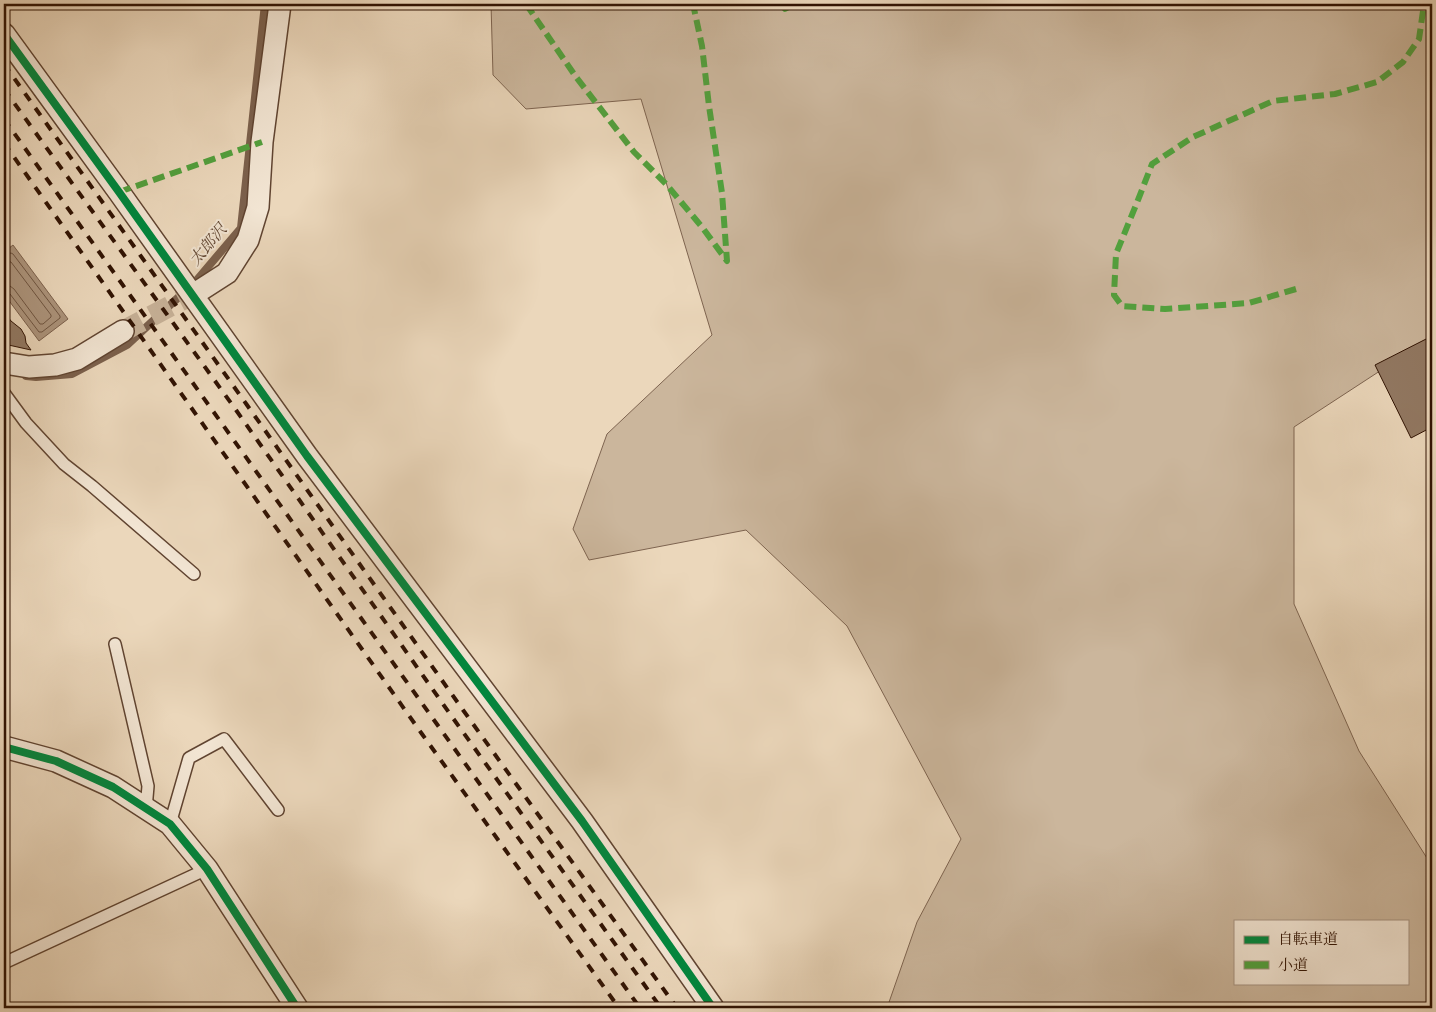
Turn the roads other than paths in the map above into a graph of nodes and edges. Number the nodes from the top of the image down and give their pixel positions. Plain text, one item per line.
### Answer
1 (280, 4) edge
2 (4, 34) edge
3 (199, 291) tunnel mouth
4 (123, 332) tunnel mouth
5 (4, 363) edge
6 (4, 393) edge
7 (194, 574) dead end
8 (115, 644) dead end
9 (4, 747) edge
10 (146, 808) junction
11 (278, 810) dead end
12 (170, 824) junction
13 (207, 869) junction
14 (4, 963) edge
15 (297, 1008) edge
16 (713, 1008) edge

1 - 3 street
2 - 16 street
4 - 5 street
6 - 7 lane
8 - 10 lane
9 - 10 street
10 - 12 street
11 - 12 lane
12 - 13 street
13 - 14 lane
13 - 15 street

